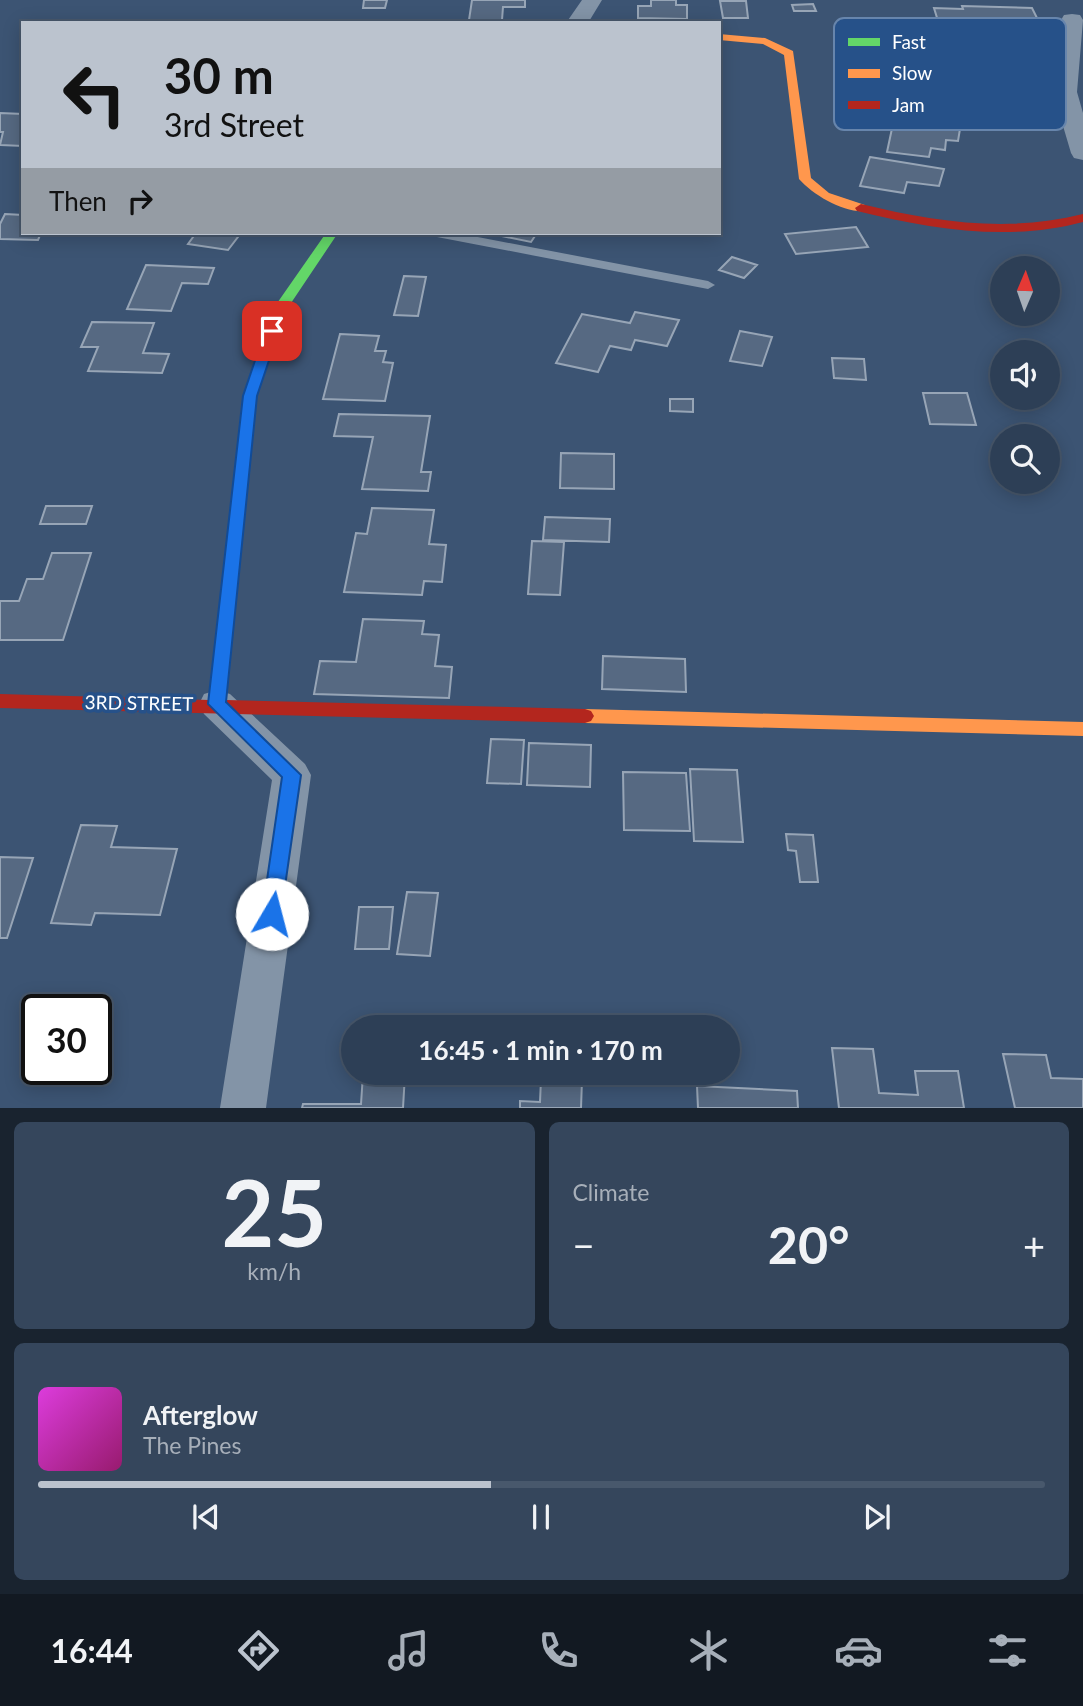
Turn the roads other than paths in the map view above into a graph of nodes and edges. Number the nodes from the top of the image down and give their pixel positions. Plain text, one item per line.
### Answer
1 (592, 0) edge
2 (1072, 20) dead end
3 (579, 21) edge
4 (721, 37) edge
5 (1066, 82) edge
6 (1066, 95) edge
7 (1083, 153) edge
8 (1083, 218) edge
9 (331, 235) edge
10 (448, 235) edge
11 (708, 285) dead end
12 (0, 701) edge
13 (217, 704) junction
14 (1083, 729) edge
15 (243, 1108) edge

1 - 3 street
2 - 5 street
4 - 8 street
6 - 7 street
9 - 13 street
10 - 11 lane
12 - 13 street, 3RD STREET
13 - 14 street
13 - 15 street, 3RD STREET

